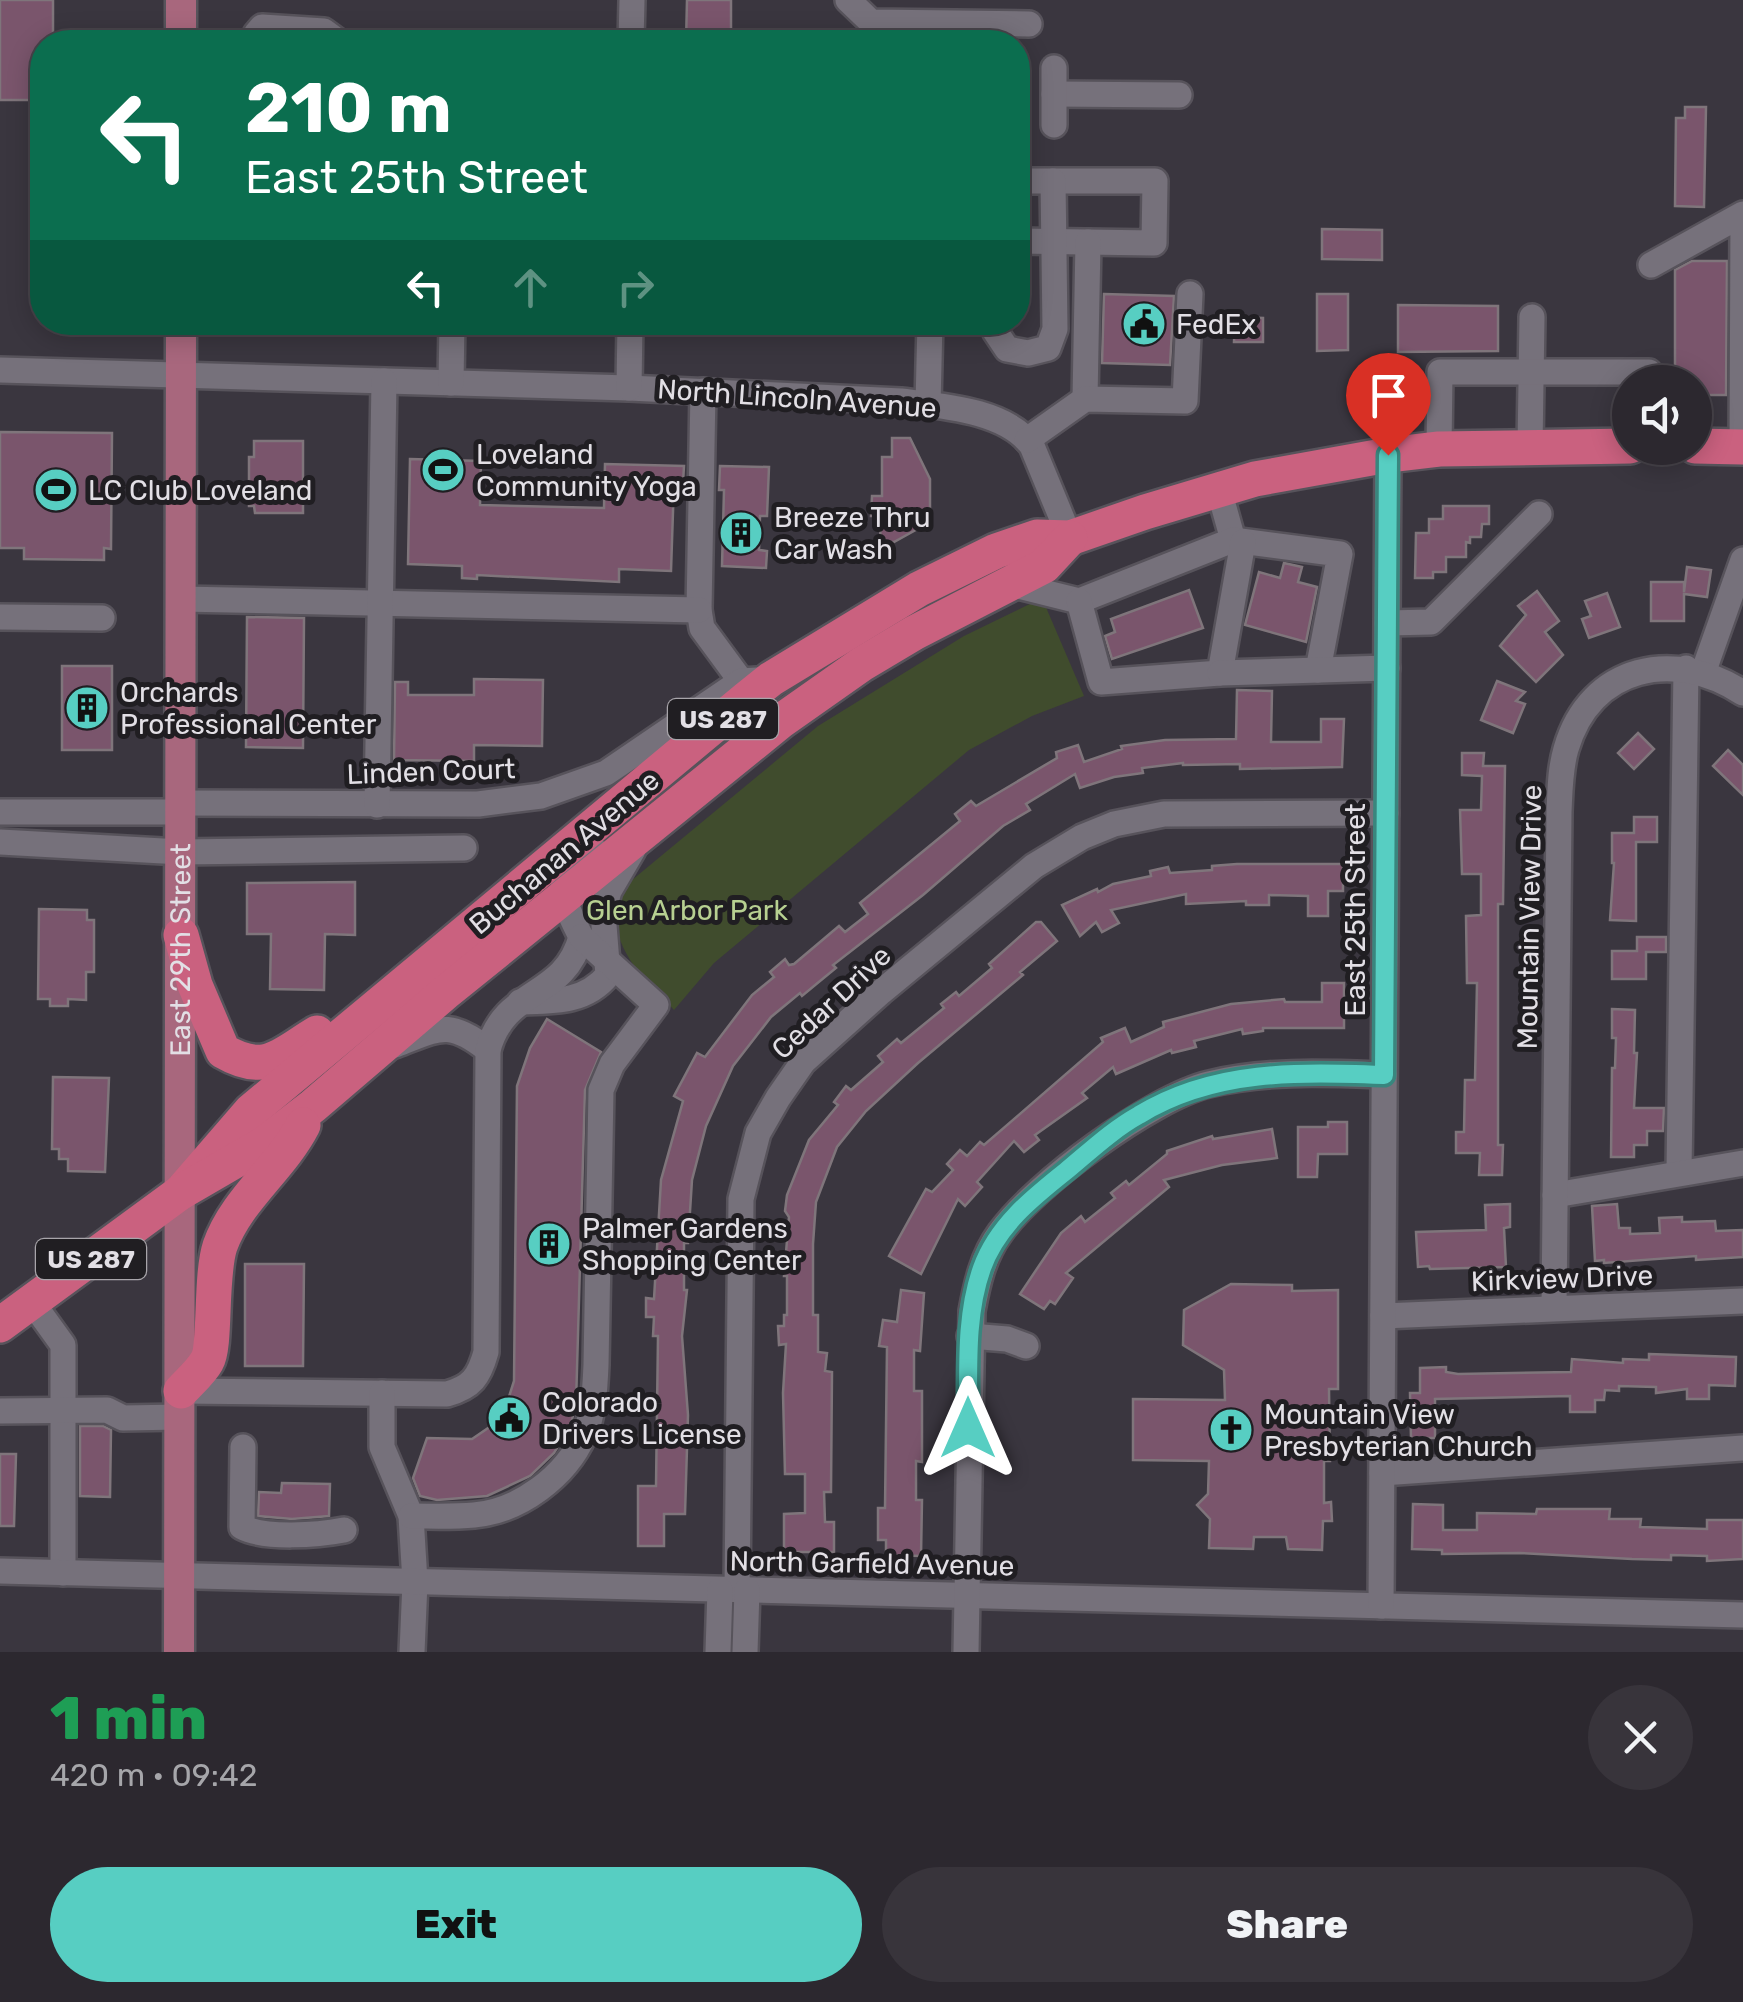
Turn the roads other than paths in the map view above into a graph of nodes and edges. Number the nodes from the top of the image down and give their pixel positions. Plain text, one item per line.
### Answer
1 (181, 0) edge
2 (632, 0) edge
3 (848, 0) edge
4 (1029, 24) dead end
5 (180, 30) edge
6 (259, 30) edge
7 (324, 30) edge
8 (632, 30) edge
9 (918, 30) edge
10 (966, 30) edge
11 (1179, 95) dead end
12 (1054, 125) dead end
13 (1030, 181) edge
14 (1053, 181) junction
15 (1030, 241) edge
16 (1054, 242) junction
17 (1088, 242) junction
18 (1651, 265) dead end
19 (1190, 294) dead end
20 (1532, 317) dead end
21 (180, 335) edge
22 (452, 335) edge
23 (630, 335) edge
24 (930, 335) edge
25 (998, 335) edge
26 (0, 370) edge
27 (1531, 372) junction
28 (1612, 372) edge
29 (180, 375) junction
30 (384, 381) junction
31 (452, 383) junction
32 (629, 388) junction
33 (704, 391) junction
34 (1084, 399) junction
35 (928, 404) junction
36 (1027, 440) junction
37 (1530, 446) junction
38 (1612, 446) edge
39 (1712, 446) edge
40 (1742, 447) edge
41 (1439, 449) junction
42 (1388, 455) junction
43 (1220, 490) junction
44 (1539, 514) dead end
45 (1070, 538) junction
46 (1238, 541) junction
47 (1743, 560) edge
48 (1006, 583) junction
49 (180, 599) junction
50 (1079, 601) junction
51 (380, 603) junction
52 (699, 610) junction
53 (0, 618) edge
54 (102, 618) dead end
55 (1387, 623) junction
56 (1387, 668) junction
57 (1318, 670) junction
58 (1694, 670) junction
59 (1220, 673) junction
60 (756, 680) junction
61 (1743, 693) edge
62 (722, 719) junction
63 (374, 805) junction
64 (181, 808) junction
65 (0, 812) edge
66 (1386, 813) junction
67 (643, 833) junction
68 (0, 842) edge
69 (464, 848) dead end
70 (372, 849) junction
71 (181, 852) junction
72 (562, 898) junction
73 (181, 935) junction
74 (580, 937) junction
75 (608, 959) junction
76 (418, 974) junction
77 (520, 1002) junction
78 (488, 1050) junction
79 (376, 1052) junction
80 (1384, 1075) junction
81 (313, 1106) junction
82 (1743, 1163) edge
83 (1679, 1172) junction
84 (181, 1192) junction
85 (1555, 1195) junction
86 (1743, 1301) edge
87 (32, 1302) junction
88 (1554, 1308) junction
89 (1383, 1316) junction
90 (0, 1325) edge
91 (970, 1336) junction
92 (1026, 1346) dead end
93 (382, 1393) junction
94 (181, 1404) junction
95 (63, 1410) junction
96 (0, 1411) edge
97 (242, 1447) dead end
98 (1743, 1448) edge
99 (1382, 1473) junction
100 (411, 1516) junction
101 (344, 1530) dead end
102 (0, 1571) edge
103 (63, 1573) junction
104 (181, 1576) junction
105 (415, 1582) junction
106 (735, 1590) junction
107 (968, 1596) junction
108 (1381, 1606) junction
109 (1743, 1615) edge
110 (179, 1652) edge
111 (412, 1652) edge
112 (718, 1652) edge
113 (745, 1652) edge
114 (966, 1652) edge

1 - 5 main road
2 - 8 street
3 - 9 street
4 - 10 street
6 - 7 street
11 - 12 street
13 - 14 street
14 - 16 street
14 - 17 street
15 - 16 street
16 - 17 street
16 - 25 street
17 - 34 street
18 - 40 street
19 - 34 street
20 - 27 street
21 - 29 main road, East 29th Street
22 - 31 street
23 - 32 street
24 - 35 street
26 - 29 street, North Lincoln Avenue
27 - 28 street
27 - 37 street
27 - 41 street
29 - 30 street, North Lincoln Avenue
29 - 49 main road, East 29th Street
30 - 31 street, North Lincoln Avenue
30 - 51 street
31 - 32 street, North Lincoln Avenue
32 - 33 street, North Lincoln Avenue
33 - 35 street, North Lincoln Avenue
33 - 52 street
34 - 36 street
35 - 36 street, North Lincoln Avenue
36 - 45 street
37 - 38 highway, US 287
37 - 41 highway, US 287
39 - 40 highway
41 - 42 highway, US 287
42 - 43 highway, US 287
42 - 55 street, East 25th Street
43 - 45 highway, US 287
43 - 46 street
44 - 55 street
45 - 48 highway, Buchanan Avenue / US 287
45 - 60 highway, Buchanan Avenue / US 287
46 - 50 street
46 - 57 street
46 - 59 street
47 - 58 street
48 - 50 street
48 - 67 highway, Buchanan Avenue / US 287
49 - 51 street
49 - 64 main road, East 29th Street
50 - 59 street
51 - 52 street
51 - 63 street
52 - 60 street
53 - 54 street
55 - 56 street, East 25th Street
56 - 57 street
56 - 66 street, East 25th Street
57 - 59 street
58 - 61 street
58 - 83 street
58 - 85 street, Mountain View Drive
60 - 62 highway, Buchanan Avenue / US 287
60 - 63 street, Linden Court
62 - 72 street
62 - 76 highway, Buchanan Avenue / US 287
63 - 64 street, Linden Court
63 - 70 street
64 - 65 street, Linden Court
64 - 71 main road, East 29th Street
66 - 80 street, East 25th Street
66 - 106 street, Cedar Drive
67 - 72 highway, Buchanan Avenue / US 287
67 - 75 street
68 - 71 street
69 - 70 street
70 - 71 street
71 - 73 main road, East 29th Street
72 - 74 street
72 - 79 highway, Buchanan Avenue / US 287
73 - 76 highway
73 - 84 main road, East 29th Street
74 - 75 street
74 - 77 street
75 - 77 street
75 - 100 street
76 - 84 highway, Buchanan Avenue / US 287
77 - 78 street
78 - 79 street
78 - 93 street
79 - 81 highway, Buchanan Avenue / US 287
80 - 89 street, East 25th Street
80 - 91 street
81 - 84 highway, Buchanan Avenue / US 287
81 - 94 highway
82 - 83 street
83 - 85 street
84 - 87 highway, Buchanan Avenue / US 287
84 - 94 main road, East 29th Street
85 - 88 street, Mountain View Drive
86 - 88 street, Kirkview Drive
87 - 90 highway, Buchanan Avenue / US 287
87 - 95 street
88 - 89 street, Kirkview Drive
89 - 99 street, East 25th Street
91 - 92 street
91 - 107 street
93 - 94 street
93 - 100 street
94 - 95 street
94 - 104 main road, East 29th Street
95 - 96 street
95 - 103 street
97 - 101 street
98 - 99 street
99 - 108 street, East 25th Street
100 - 105 street
102 - 103 street, North Garfield Avenue
103 - 104 street, North Garfield Avenue
104 - 105 street, North Garfield Avenue
104 - 110 main road, East 29th Street
105 - 106 street, North Garfield Avenue
105 - 111 street
106 - 107 street, North Garfield Avenue
106 - 112 street
106 - 113 street
107 - 108 street, North Garfield Avenue
107 - 114 street
108 - 109 street, North Garfield Avenue

